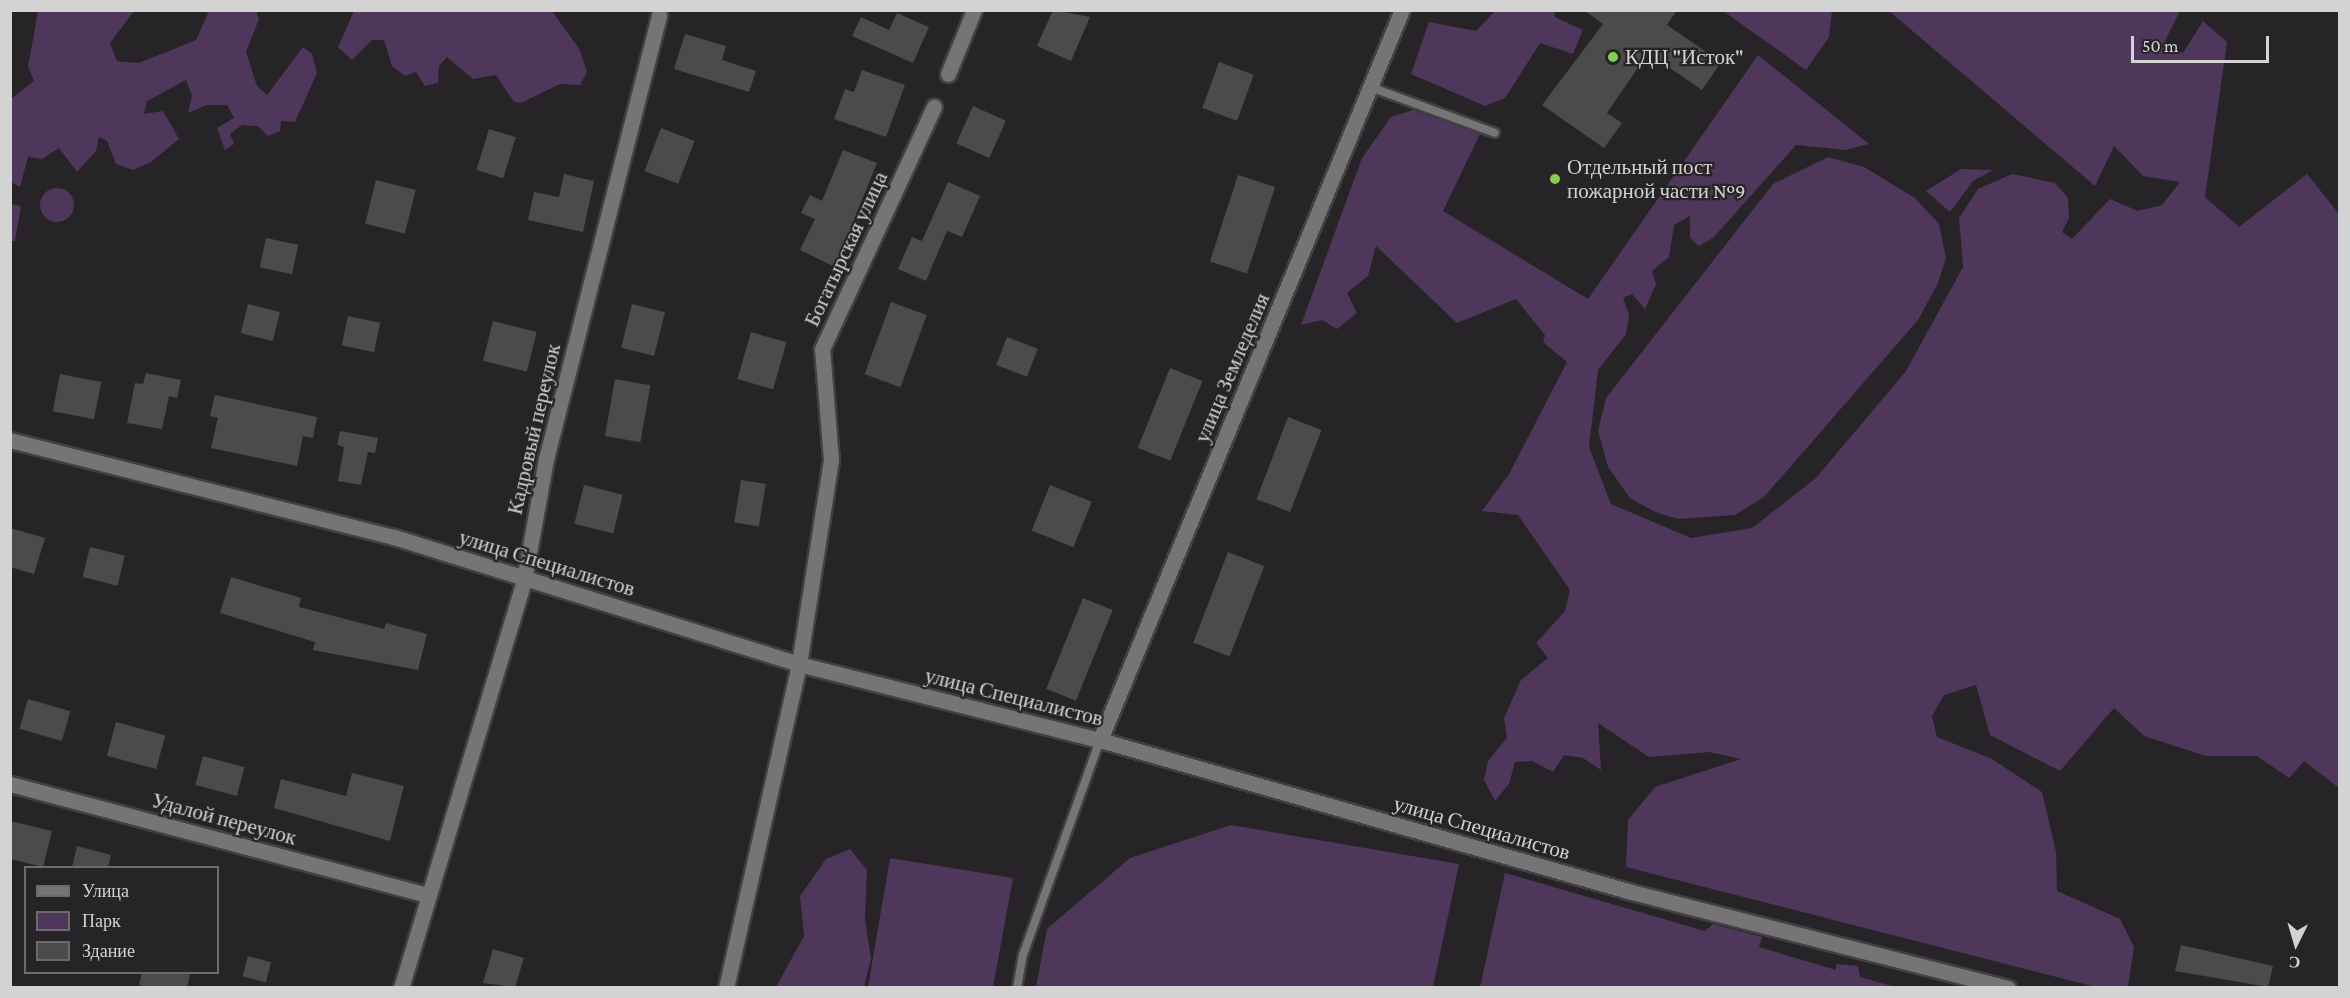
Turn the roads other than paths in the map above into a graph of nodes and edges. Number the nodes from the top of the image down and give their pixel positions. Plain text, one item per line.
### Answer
1 (974, 10) edge
2 (1402, 10) edge
3 (659, 15) dead end
4 (948, 74) dead end
5 (1370, 87) junction
6 (934, 106) dead end
7 (1494, 133) dead end
8 (10, 440) edge
9 (524, 580) junction
10 (799, 664) junction
11 (1100, 740) junction
12 (10, 784) edge
13 (426, 895) junction
14 (401, 987) edge
15 (726, 987) edge
16 (1017, 987) edge
17 (2008, 987) edge

1 - 4 street
2 - 5 street, улица Земледелия
3 - 9 street, Кадровый переулок
5 - 7 lane
5 - 11 street, улица Земледелия
6 - 10 street, Богатырская улица
8 - 9 street, улица Специалистов
9 - 10 street, улица Специалистов
9 - 13 street, Кадровый переулок
10 - 11 street, улица Специалистов
10 - 15 street, Богатырская улица
11 - 16 lane
11 - 17 street, улица Специалистов
12 - 13 street, Удалой переулок
13 - 14 street, Кадровый переулок

